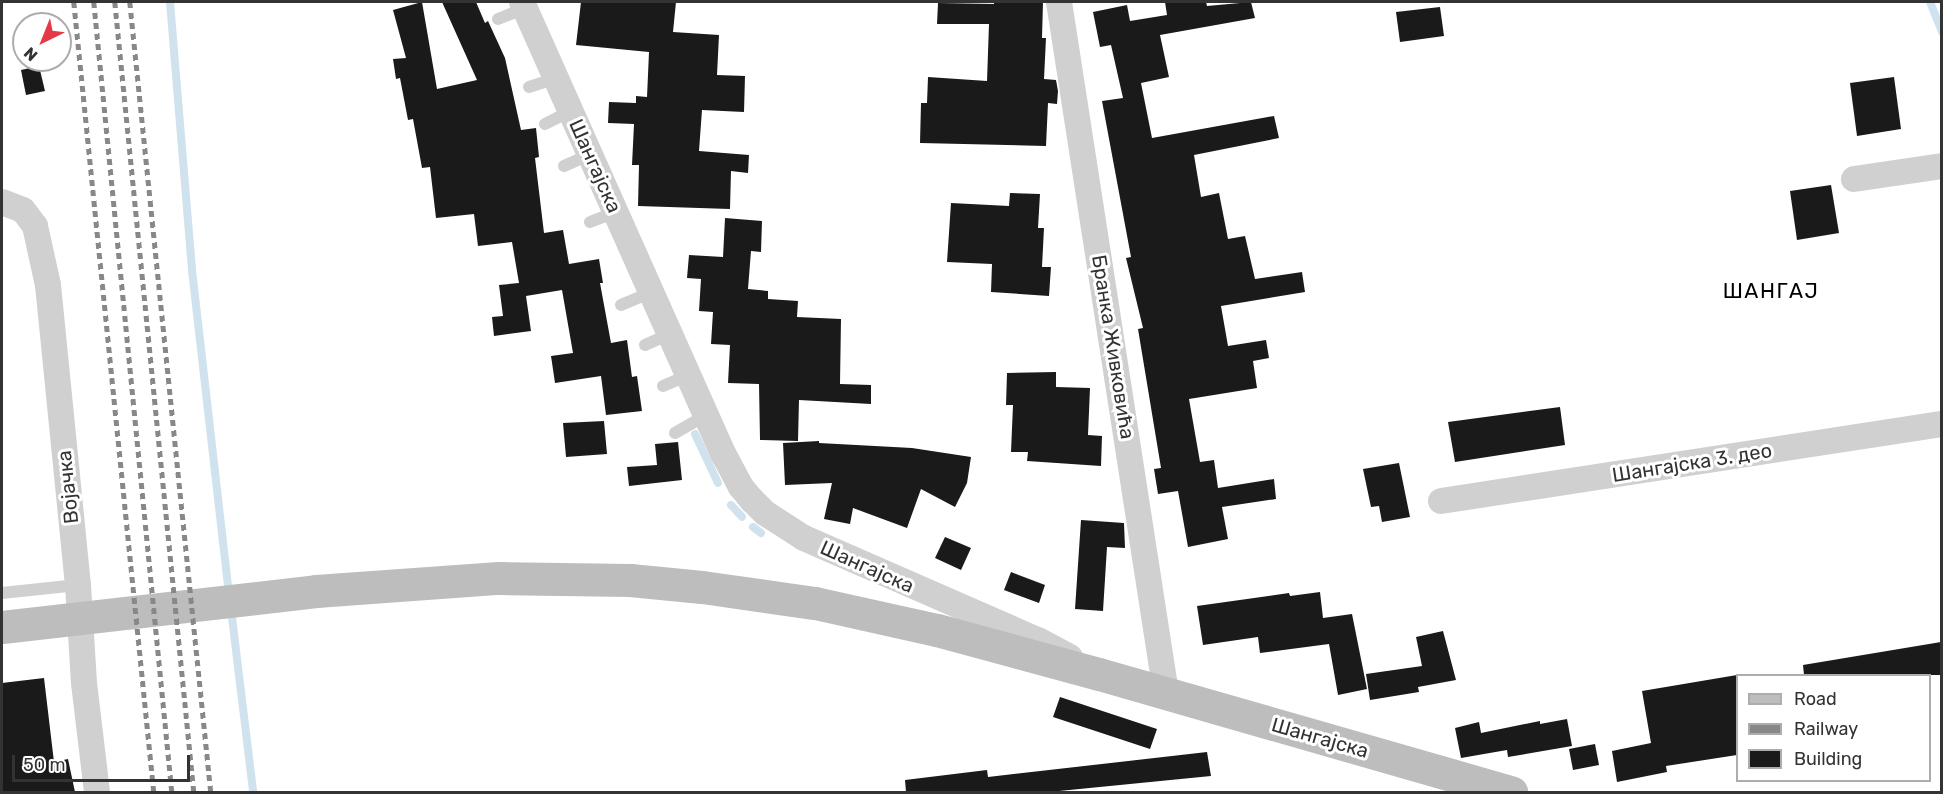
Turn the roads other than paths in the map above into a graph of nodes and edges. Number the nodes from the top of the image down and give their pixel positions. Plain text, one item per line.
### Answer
1 (1059, 2) edge
2 (524, 5) edge
3 (498, 20) dead end
4 (556, 78) junction
5 (529, 87) dead end
6 (571, 111) junction
7 (545, 124) dead end
8 (591, 154) junction
9 (564, 166) dead end
10 (1941, 166) edge
11 (1854, 179) dead end
12 (2, 202) edge
13 (616, 212) junction
14 (590, 222) dead end
15 (652, 292) junction
16 (621, 305) dead end
17 (670, 334) junction
18 (645, 345) dead end
19 (689, 375) junction
20 (663, 386) dead end
21 (706, 415) junction
22 (1941, 424) edge
23 (675, 433) dead end
24 (1442, 501) dead end
25 (78, 585) junction
26 (2, 593) edge
27 (2, 627) edge
28 (1099, 674) junction
29 (1166, 693) junction
30 (97, 792) edge
31 (1510, 792) edge

1 - 29 street, Бранка Живковића
2 - 3 lane
2 - 4 street, Шангајска
4 - 5 lane
4 - 6 street, Шангајска
6 - 7 lane
6 - 8 street, Шангајска
8 - 9 lane
8 - 13 street, Шангајска
10 - 11 street
12 - 25 street, Војачка
13 - 14 lane
13 - 15 street, Шангајска
15 - 16 lane
15 - 17 street, Шангајска
17 - 18 lane
17 - 19 street, Шангајска
19 - 20 lane
19 - 21 street, Шангајска
21 - 23 lane
21 - 28 street, Шангајска
22 - 24 street, Шангајска 3. део
25 - 26 lane
25 - 30 street, Војачка
27 - 28 main road
28 - 29 main road, Шангајска
29 - 31 main road, Шангајска

